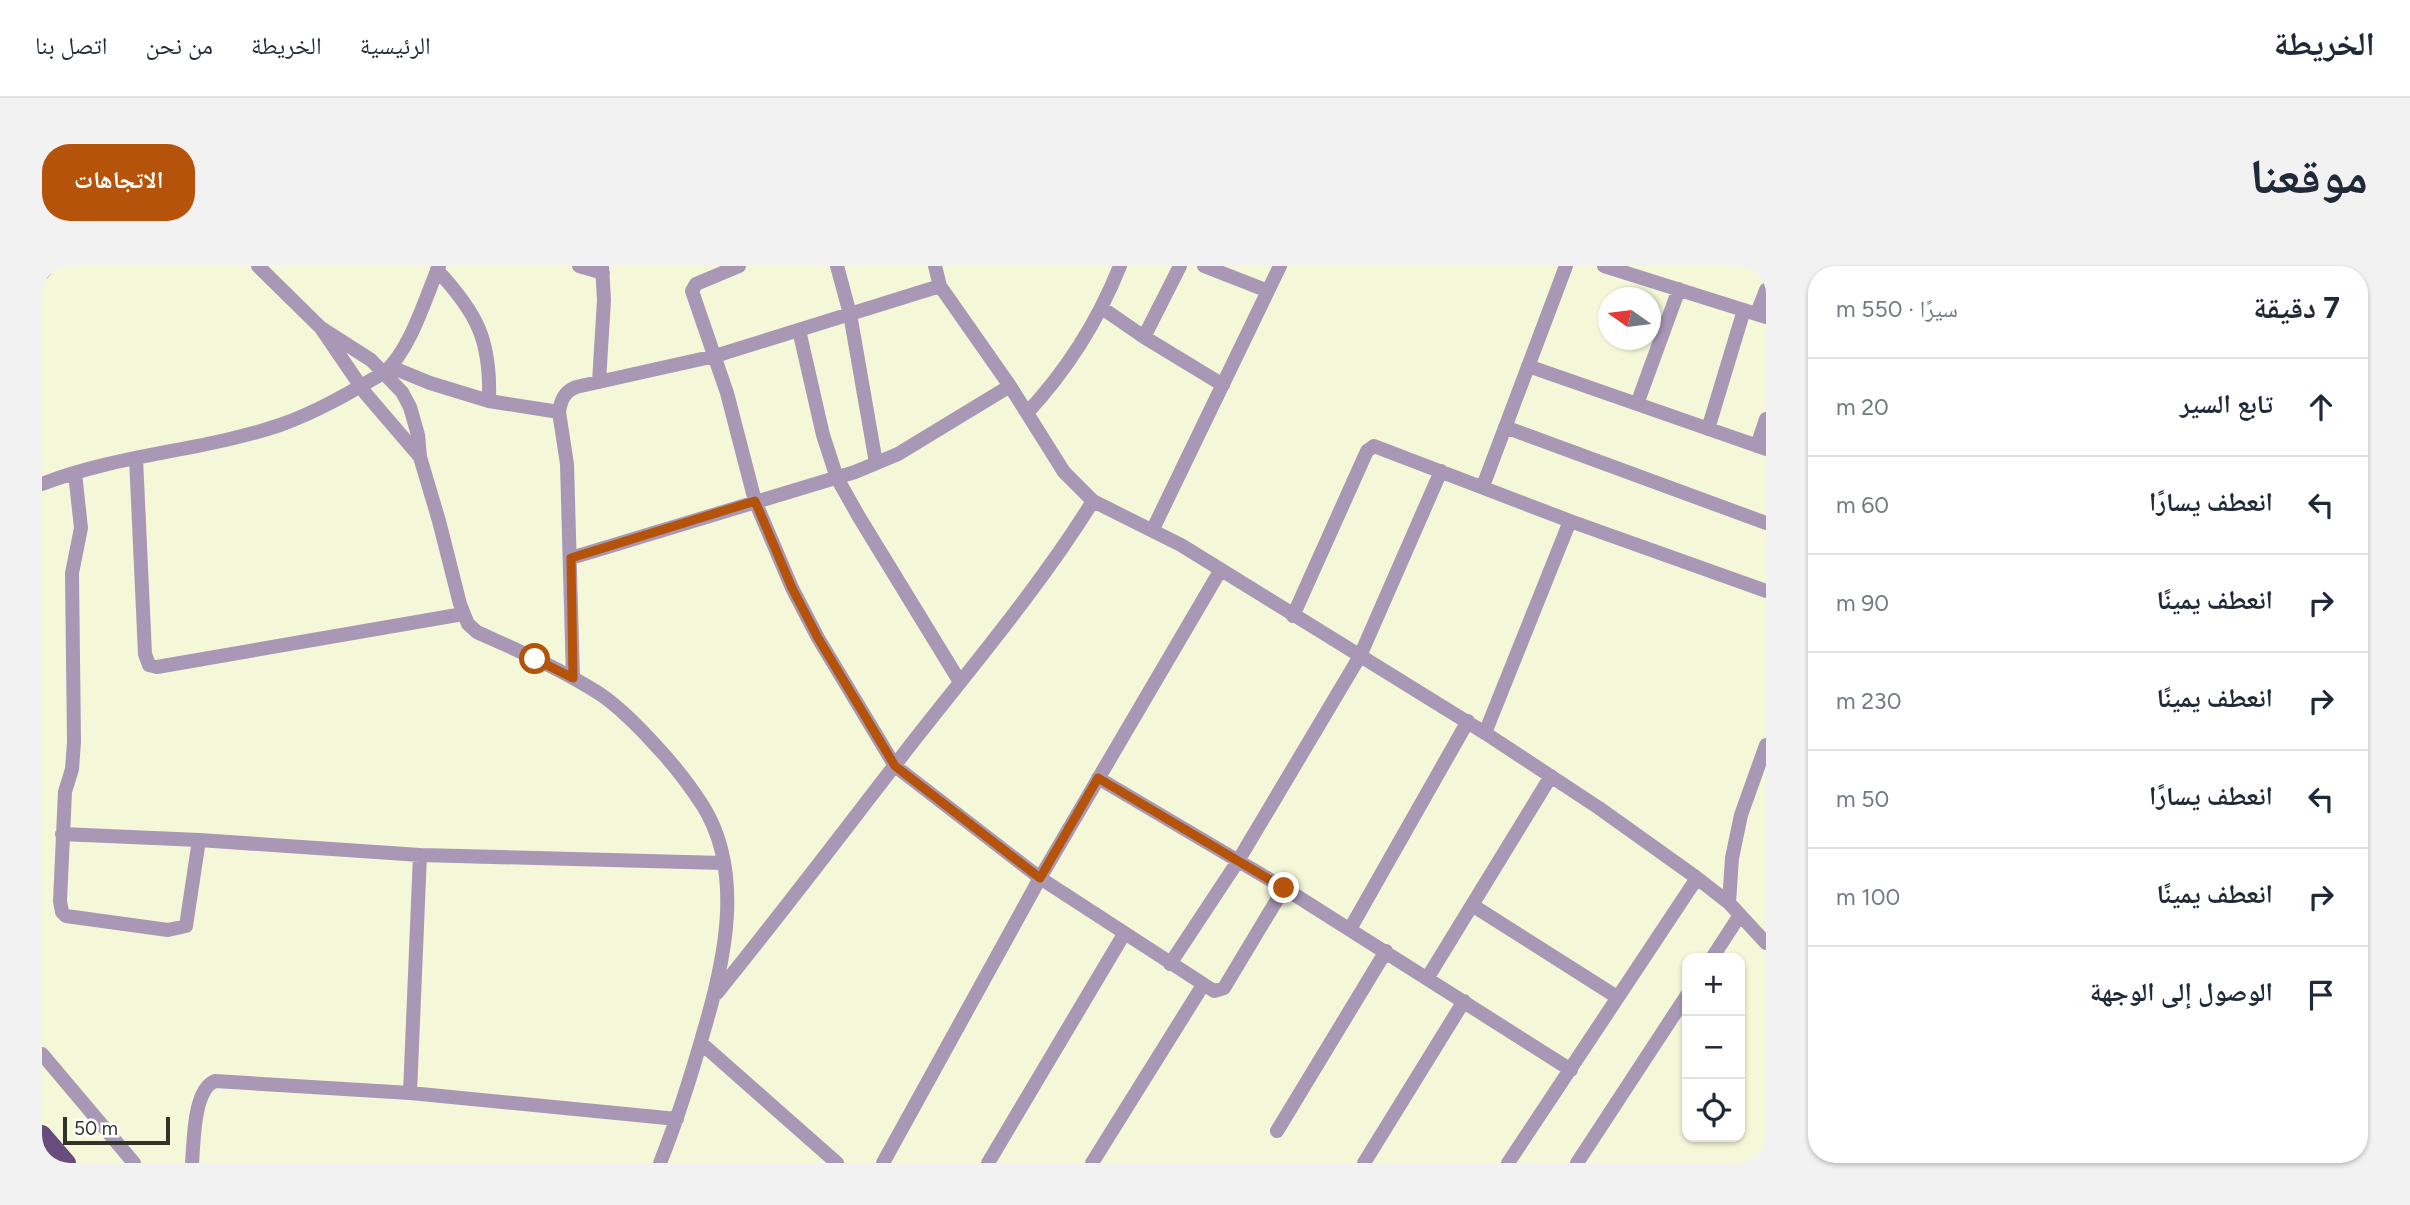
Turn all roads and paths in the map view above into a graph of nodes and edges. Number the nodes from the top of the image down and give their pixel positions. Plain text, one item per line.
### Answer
1 (48, 266) edge
2 (258, 266) edge
3 (579, 266) edge
4 (739, 266) edge
5 (837, 266) edge
6 (935, 266) edge
7 (1120, 266) edge
8 (1180, 266) edge
9 (1204, 266) edge
10 (1280, 266) edge
11 (1566, 266) edge
12 (1604, 266) edge
13 (438, 268) edge
14 (603, 269) edge
15 (42, 274) edge
16 (940, 286) junction
17 (1679, 289) junction
18 (1766, 290) edge
19 (1268, 291) junction
20 (1102, 308) junction
21 (1756, 313) edge
22 (850, 314) junction
23 (321, 328) junction
24 (799, 330) junction
25 (1144, 337) junction
26 (715, 356) junction
27 (1528, 366) junction
28 (388, 370) junction
29 (599, 382) junction
30 (1223, 384) junction
31 (361, 386) junction
32 (1010, 386) junction
33 (489, 401) junction
34 (1637, 404) junction
35 (559, 412) junction
36 (1027, 413) junction
37 (1766, 419) edge
38 (1505, 427) junction
39 (1708, 429) junction
40 (1761, 448) edge
41 (136, 457) junction
42 (420, 457) junction
43 (876, 463) junction
44 (1441, 471) junction
45 (75, 473) junction
46 (837, 478) junction
47 (42, 484) edge
48 (1483, 486) junction
49 (755, 501) junction
50 (1093, 501) junction
51 (1570, 521) junction
52 (1766, 523) edge
53 (1153, 529) junction
54 (571, 558) junction
55 (1220, 571) junction
56 (1766, 591) edge
57 (463, 614) junction
58 (1293, 615) junction
59 (1360, 656) junction
60 (573, 678) junction
61 (960, 682) junction
62 (1468, 721) junction
63 (1485, 733) junction
64 (1766, 746) edge
65 (895, 766) junction
66 (1551, 776) junction
67 (1098, 778) junction
68 (62, 834) junction
69 (199, 840) junction
70 (420, 855) junction
71 (1237, 860) junction
72 (723, 863) junction
73 (1040, 878) junction
74 (1697, 878) junction
75 (1284, 888) junction
76 (1729, 903) junction
77 (1472, 905) junction
78 (1740, 915) junction
79 (1350, 929) junction
80 (1124, 934) junction
81 (1766, 943) edge
82 (1385, 951) junction
83 (1715, 953) edge
84 (1170, 964) junction
85 (1428, 977) junction
86 (1203, 985) junction
87 (714, 997) junction
88 (1617, 997) junction
89 (1464, 1001) junction
90 (1682, 1003) edge
91 (701, 1043) junction
92 (42, 1054) edge
93 (1571, 1070) junction
94 (410, 1093) junction
95 (677, 1119) junction
96 (1277, 1131) dead end
97 (42, 1134) edge
98 (56, 1156) edge
99 (134, 1163) edge
100 (192, 1163) edge
101 (660, 1163) edge
102 (837, 1163) edge
103 (883, 1163) edge
104 (988, 1163) edge
105 (1093, 1163) edge
106 (1364, 1163) edge
107 (1508, 1163) edge
108 (1577, 1163) edge

1 - 15 street
2 - 23 street
3 - 14 street
4 - 26 street
5 - 22 street
6 - 16 street
7 - 20 street
8 - 25 street
9 - 19 street
10 - 19 street
11 - 27 street
12 - 17 street
13 - 28 street
13 - 33 street
14 - 29 street
16 - 22 street
16 - 32 street
17 - 21 street
17 - 34 street
18 - 21 street
19 - 30 street
20 - 25 street
20 - 36 street
21 - 39 street
22 - 24 street
22 - 43 street
23 - 28 street
23 - 31 street
24 - 26 street
24 - 46 street
25 - 30 street
26 - 29 street
26 - 49 street
27 - 34 street
27 - 38 street
28 - 31 street
28 - 33 street
28 - 42 street
29 - 35 street
30 - 53 street
31 - 41 street
31 - 42 street
32 - 36 street
32 - 43 street
33 - 35 street
34 - 39 street
35 - 54 street
36 - 50 street
37 - 40 street
38 - 48 street
38 - 52 street
39 - 40 street
41 - 45 street
41 - 57 street
42 - 57 street
43 - 46 street
44 - 48 street
44 - 58 street
44 - 59 street
45 - 47 street
45 - 68 street
46 - 49 street
46 - 61 street
48 - 51 street
49 - 54 street
49 - 65 street
50 - 53 street
50 - 61 street
51 - 56 street
51 - 63 street
53 - 55 street
54 - 60 street
55 - 58 street
55 - 67 street
57 - 60 street
58 - 59 street
59 - 62 street
59 - 71 street
60 - 72 street
61 - 65 street
62 - 63 street
62 - 79 street
63 - 66 street
64 - 76 street
65 - 73 street
65 - 87 street
66 - 74 street
66 - 77 street
67 - 71 street
67 - 73 street
68 - 69 street
68 - 69 street
69 - 70 street
70 - 72 street
70 - 94 street
71 - 75 street
71 - 84 street
72 - 87 street
73 - 80 street
73 - 103 street
74 - 76 street
74 - 88 street
75 - 79 street
75 - 86 street
76 - 78 street
77 - 85 street
77 - 88 street
78 - 81 street
78 - 83 street
79 - 82 street
80 - 84 street
80 - 104 street
82 - 85 street
82 - 96 street
84 - 86 street
85 - 89 street
86 - 105 street
87 - 91 street
88 - 93 street
89 - 93 street
89 - 106 street
90 - 108 street
91 - 95 street
91 - 102 street
92 - 99 street
93 - 107 street
94 - 95 street
94 - 100 street
95 - 101 street
97 - 98 main road

